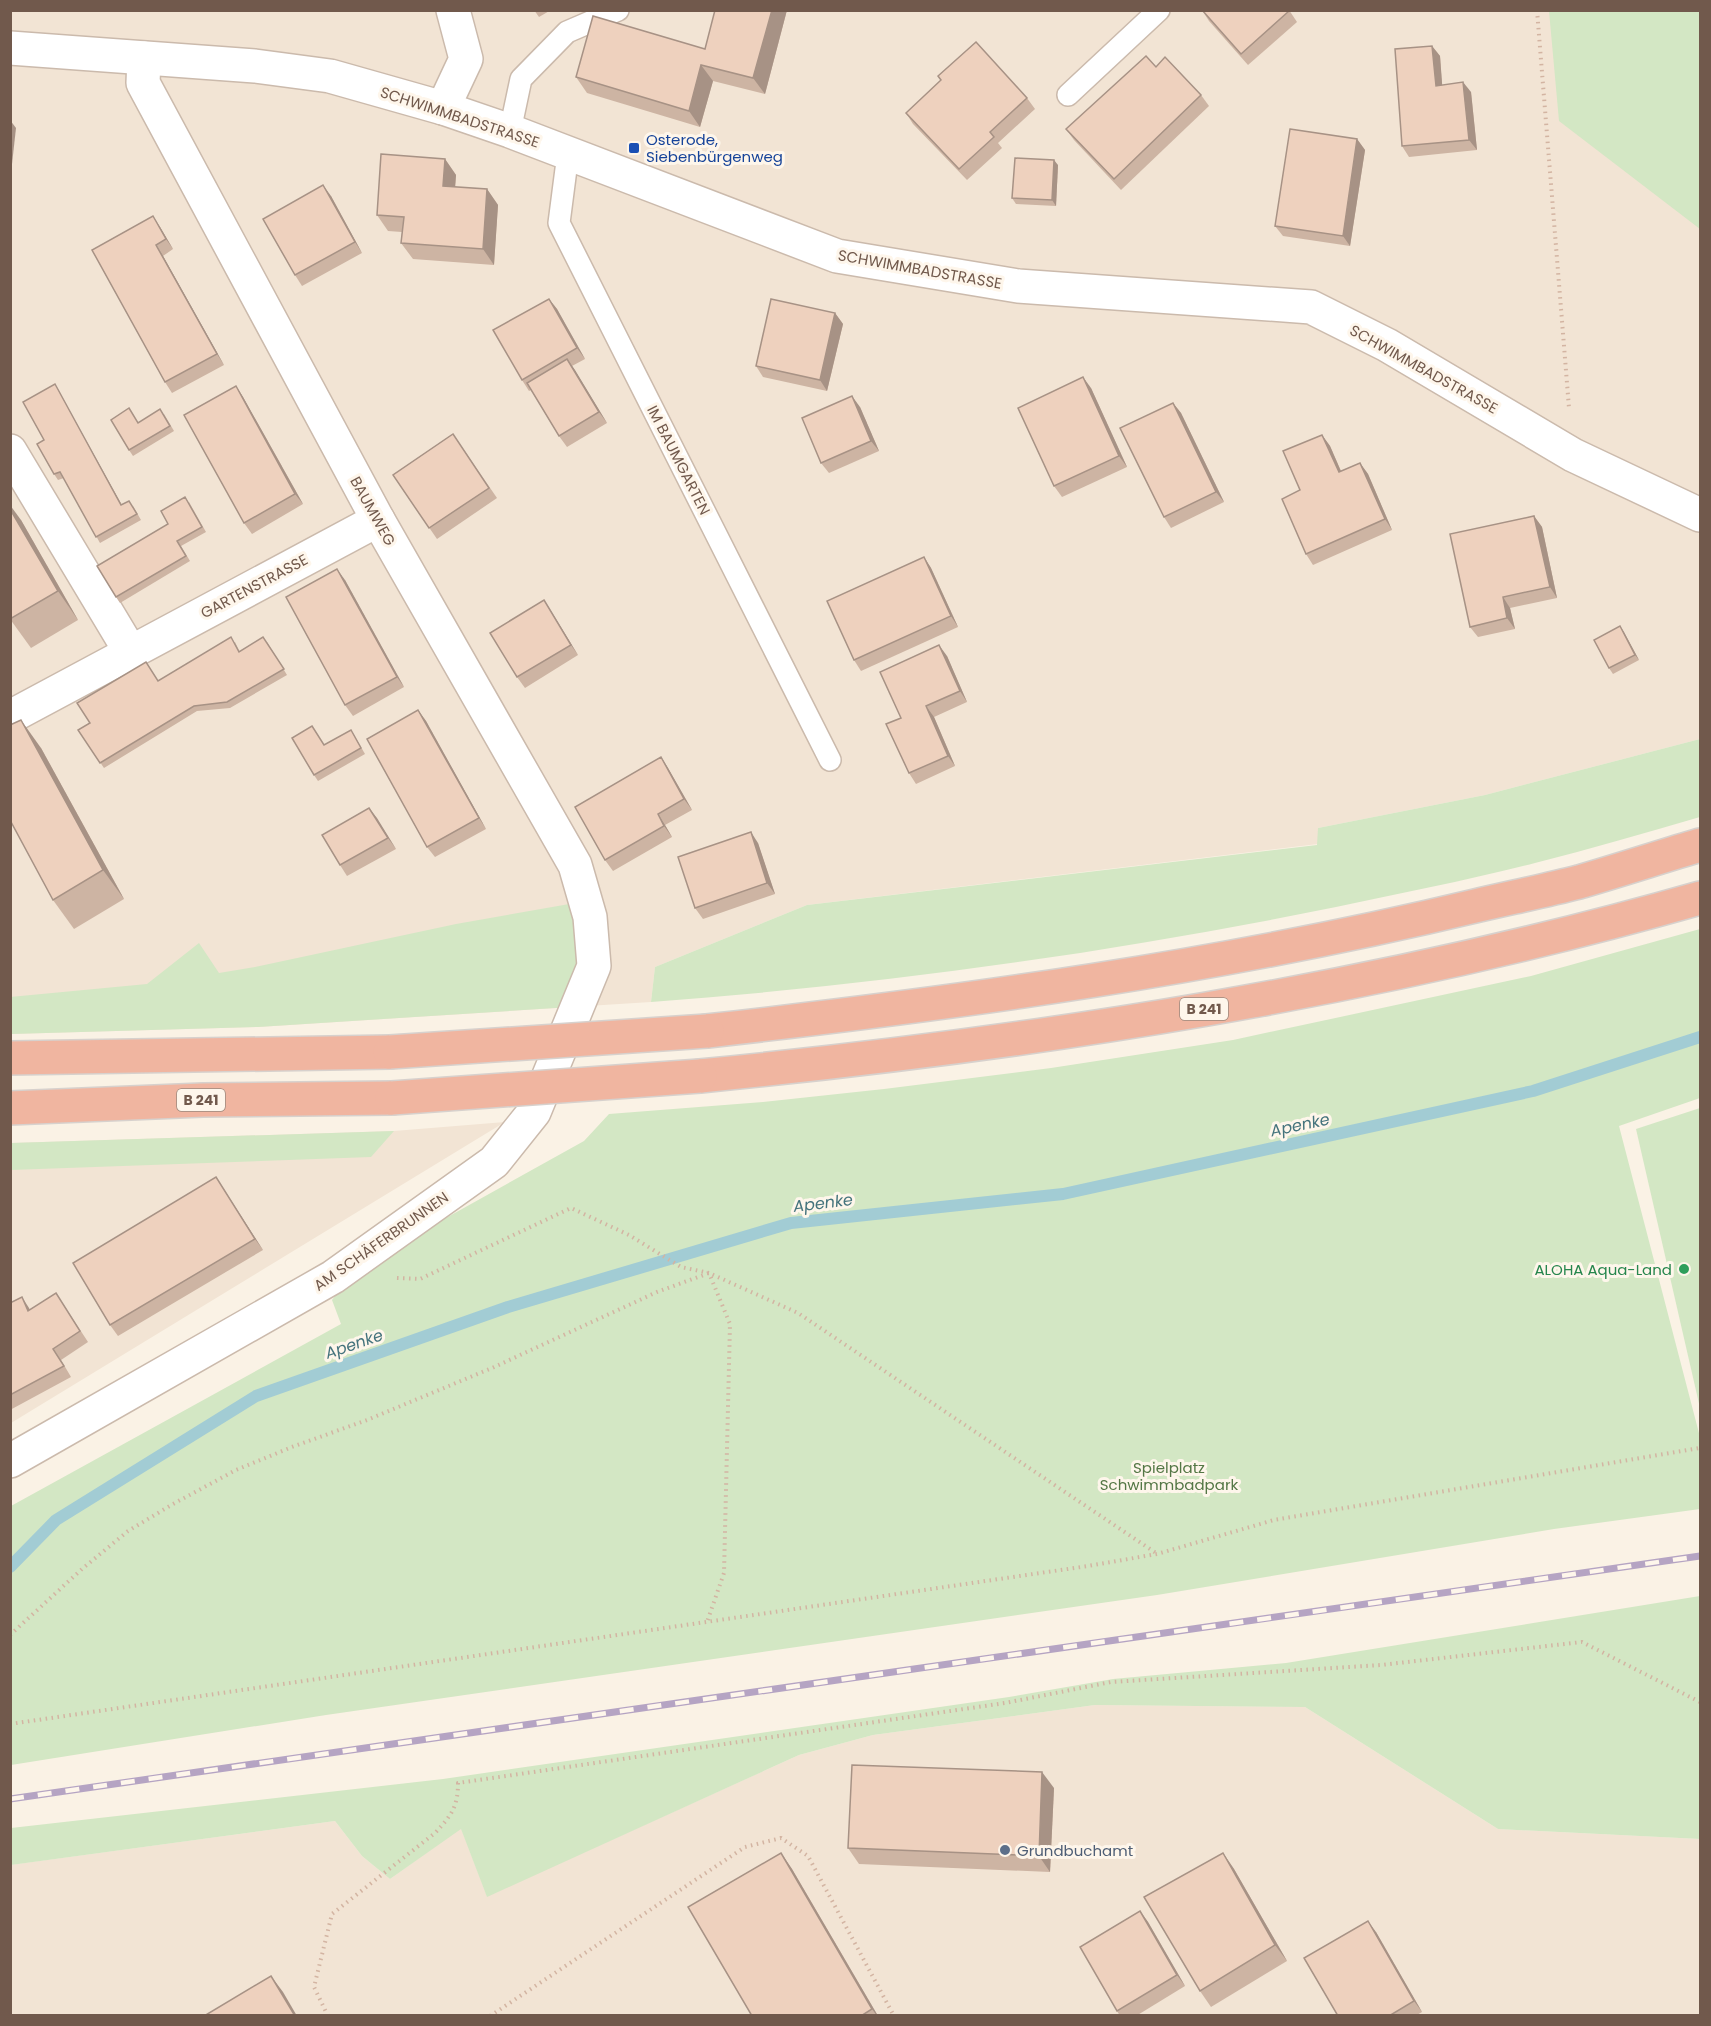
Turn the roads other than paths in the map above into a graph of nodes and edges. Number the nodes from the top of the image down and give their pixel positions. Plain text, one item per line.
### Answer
1 (453, 10) edge
2 (618, 10) edge
3 (1159, 10) edge
4 (10, 48) edge
5 (144, 58) junction
6 (1068, 95) dead end
7 (442, 108) junction
8 (510, 131) junction
9 (571, 154) junction
10 (10, 451) edge
11 (1701, 515) edge
12 (378, 520) junction
13 (130, 651) junction
14 (10, 717) edge
15 (830, 760) dead end
16 (1701, 845) edge
17 (1701, 898) edge
18 (594, 966) joint
19 (10, 1058) edge
20 (10, 1108) edge
21 (10, 1461) edge

1 - 7 street
2 - 8 lane
3 - 6 lane
4 - 5 street, SCHWIMMBADSTRASSE
5 - 7 street, SCHWIMMBADSTRASSE
5 - 12 street, BAUMWEG
7 - 8 street, SCHWIMMBADSTRASSE
8 - 9 street, SCHWIMMBADSTRASSE
9 - 11 street, SCHWIMMBADSTRASSE
9 - 15 lane, IM BAUMGARTEN
10 - 13 street
12 - 13 street, GARTENSTRASSE
12 - 18 street, BAUMWEG
13 - 14 street, GARTENSTRASSE
16 - 19 highway, bridge
17 - 20 highway, B 241, bridge
18 - 21 street, AM SCHÄFERBRUNNEN

